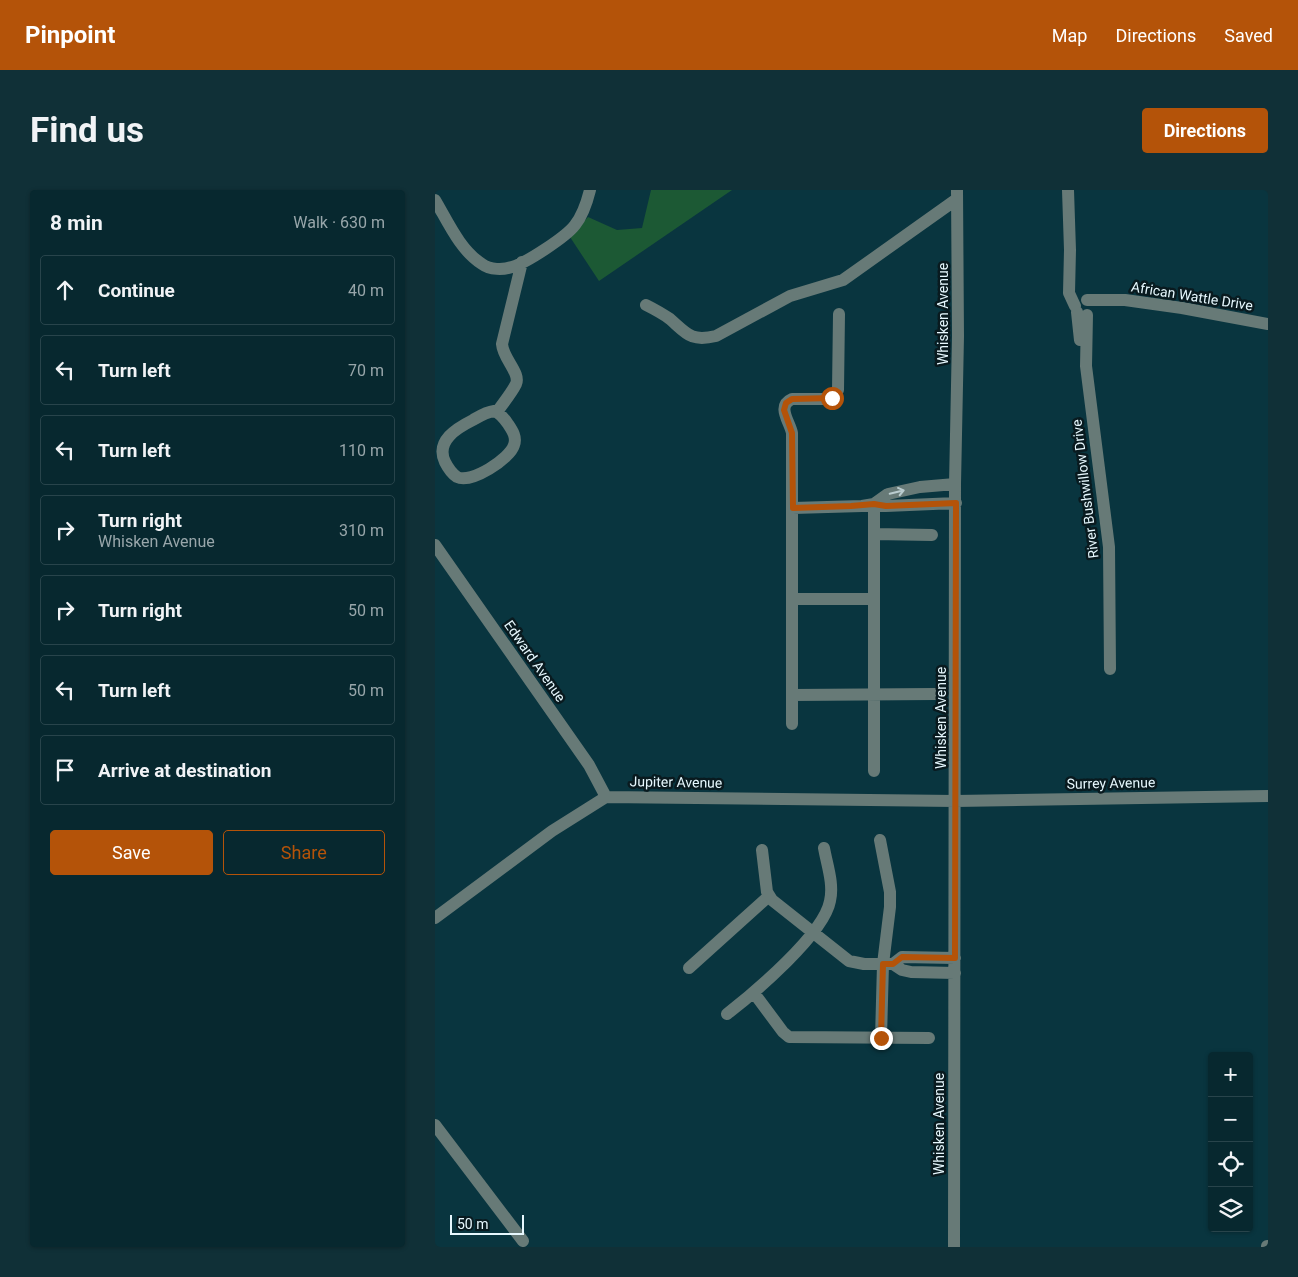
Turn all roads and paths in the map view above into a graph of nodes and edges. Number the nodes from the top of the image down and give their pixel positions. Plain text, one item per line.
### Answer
1 (590, 190) edge
2 (1068, 190) edge
3 (957, 195) edge
4 (435, 200) edge
5 (522, 262) junction
6 (646, 305) dead end
7 (1083, 307) junction
8 (839, 314) dead end
9 (1268, 324) edge
10 (497, 412) junction
11 (955, 484) junction
12 (956, 503) junction
13 (874, 504) junction
14 (793, 508) junction
15 (874, 534) junction
16 (932, 535) dead end
17 (435, 545) edge
18 (792, 599) junction
19 (874, 599) junction
20 (1110, 669) dead end
21 (935, 694) dead end
22 (792, 695) junction
23 (874, 695) junction
24 (792, 724) dead end
25 (874, 771) dead end
26 (1268, 796) edge
27 (606, 797) junction
28 (955, 801) junction
29 (880, 840) dead end
30 (824, 848) dead end
31 (762, 850) dead end
32 (769, 896) junction
33 (435, 918) edge
34 (813, 934) junction
35 (929, 957) junction
36 (955, 958) junction
37 (888, 964) junction
38 (689, 968) dead end
39 (927, 972) junction
40 (955, 973) junction
41 (754, 993) junction
42 (727, 1014) dead end
43 (881, 1038) junction
44 (929, 1038) dead end
45 (435, 1125) edge
46 (523, 1241) dead end
47 (955, 1247) edge

1 - 5 street
2 - 7 street
3 - 6 street
3 - 11 street, Whisken Avenue
4 - 5 street
5 - 10 street
7 - 9 street, African Wattle Drive
7 - 20 street, River Bushwillow Drive
8 - 14 street
10 - 10 street
11 - 12 street, Whisken Avenue
13 -> 11 street
12 - 13 street
12 - 28 street, Whisken Avenue
13 - 14 street
13 - 15 street
14 - 18 street
15 - 16 street
15 - 19 street
17 - 27 street, Edward Avenue
18 - 19 street
18 - 22 street
19 - 23 street
21 - 23 street
22 - 23 street
22 - 24 street
23 - 25 street
26 - 28 street, Surrey Avenue
27 - 28 street, Jupiter Avenue
27 - 33 street
28 - 36 street, Whisken Avenue
29 - 37 street
30 - 34 street
31 - 32 street
32 - 34 street
32 - 38 street
34 - 37 street
34 - 41 street
35 - 36 street
35 - 37 street
35 - 39 street
36 - 40 street, Whisken Avenue
37 - 39 street
37 - 43 street
39 - 40 street
40 - 47 street, Whisken Avenue
41 - 42 street
41 - 43 street
43 - 44 street
45 - 46 street

